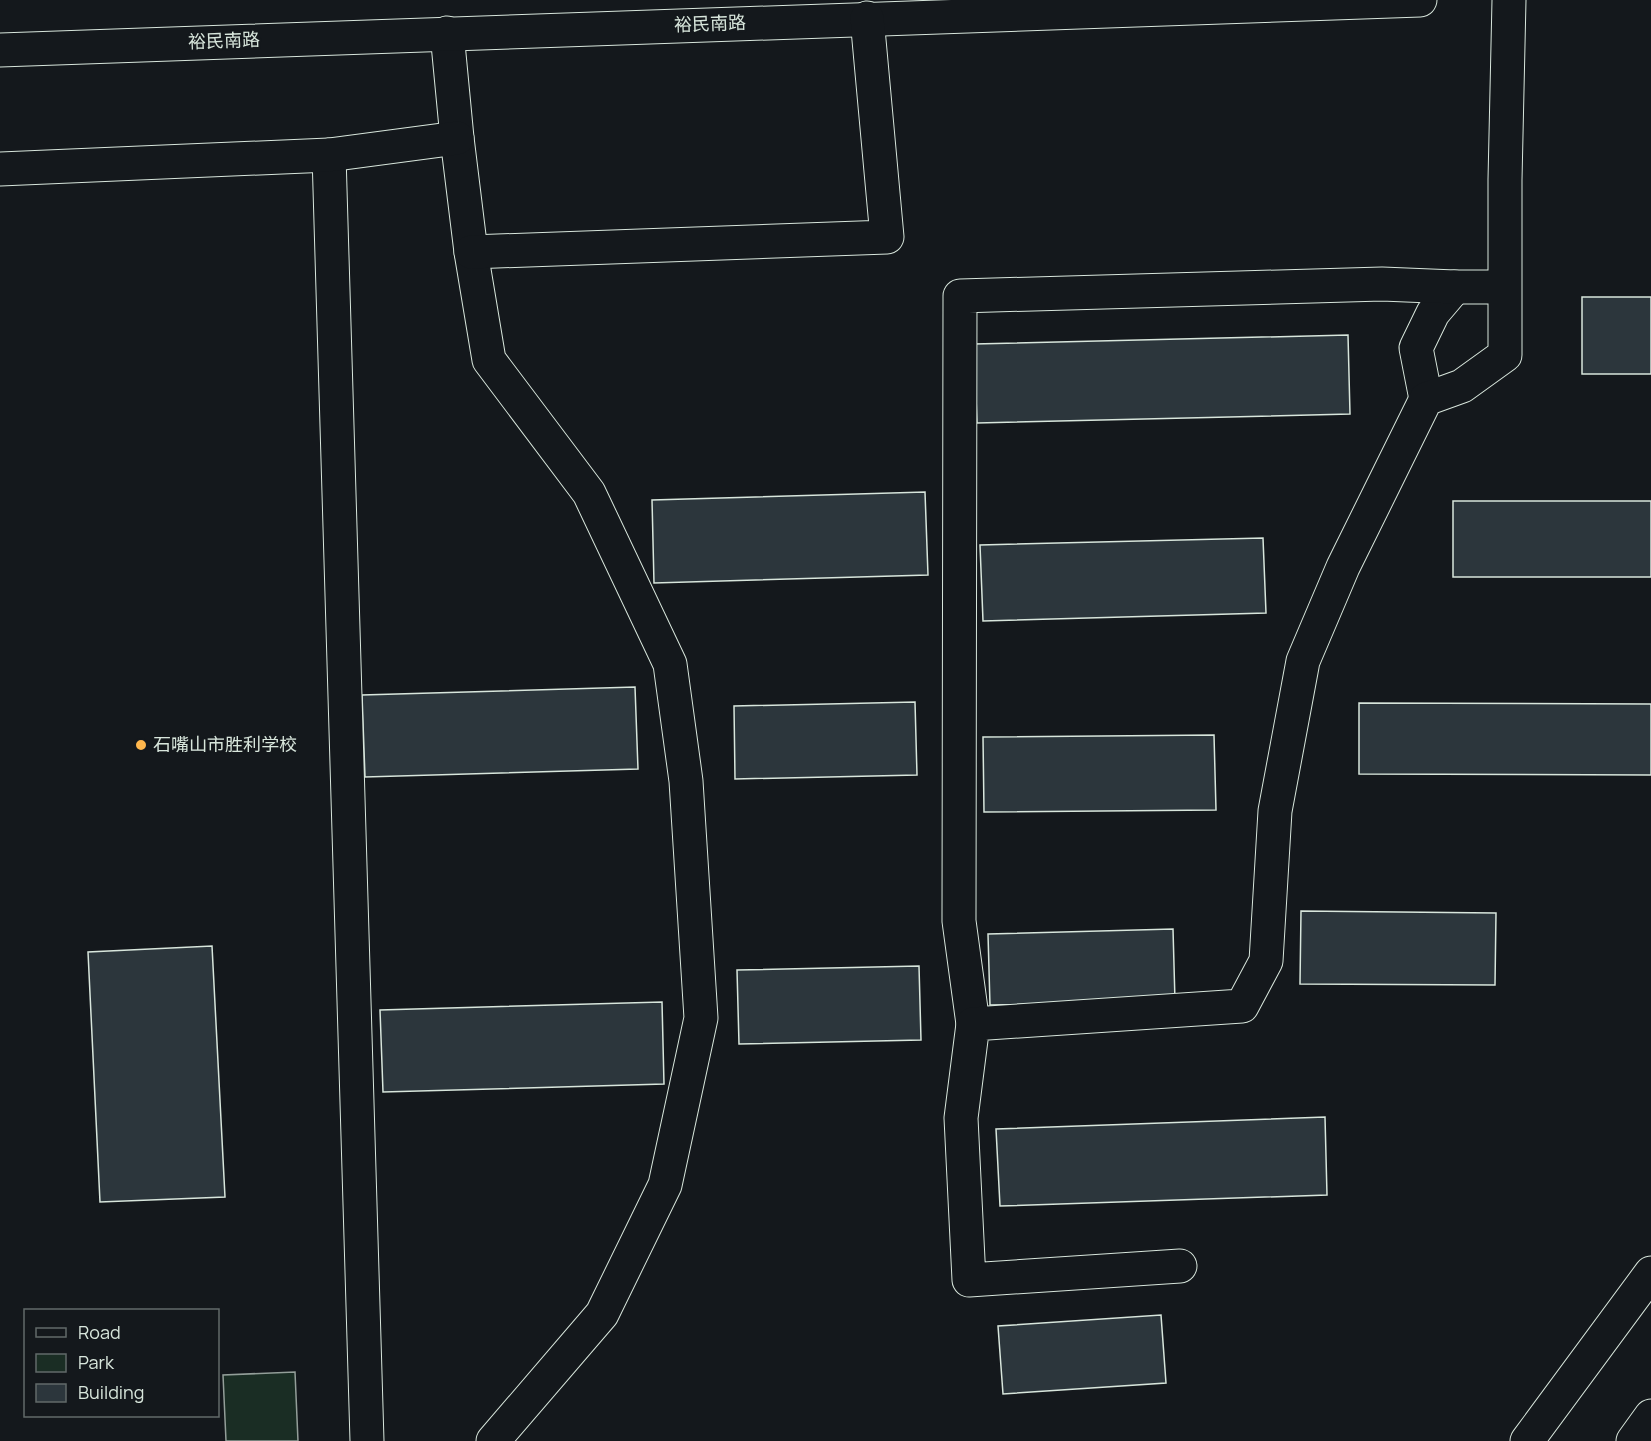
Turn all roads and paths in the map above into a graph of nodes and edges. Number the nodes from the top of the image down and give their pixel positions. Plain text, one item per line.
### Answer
1 (1420, 0) edge
2 (1509, 0) edge
3 (867, 18) junction
4 (447, 33) junction
5 (0, 50) edge
6 (457, 138) junction
7 (329, 155) junction
8 (0, 169) edge
9 (471, 252) junction
10 (1455, 287) junction
11 (1504, 287) junction
12 (1426, 399) junction
13 (973, 1024) junction
14 (1180, 1266) dead end
15 (1651, 1273) edge
16 (1651, 1416) edge
17 (367, 1441) edge
18 (493, 1441) edge
19 (1527, 1441) edge
20 (1633, 1441) edge

1 - 3 street, 裕民南路
2 - 11 street
3 - 4 street, 裕民南路
3 - 9 street
4 - 5 street, 裕民南路
4 - 6 street
6 - 7 street
6 - 9 street
7 - 8 street
7 - 17 street
9 - 18 street
10 - 11 street
10 - 12 street
10 - 13 street
11 - 12 street
12 - 13 street
13 - 14 street
15 - 19 street
16 - 20 street

